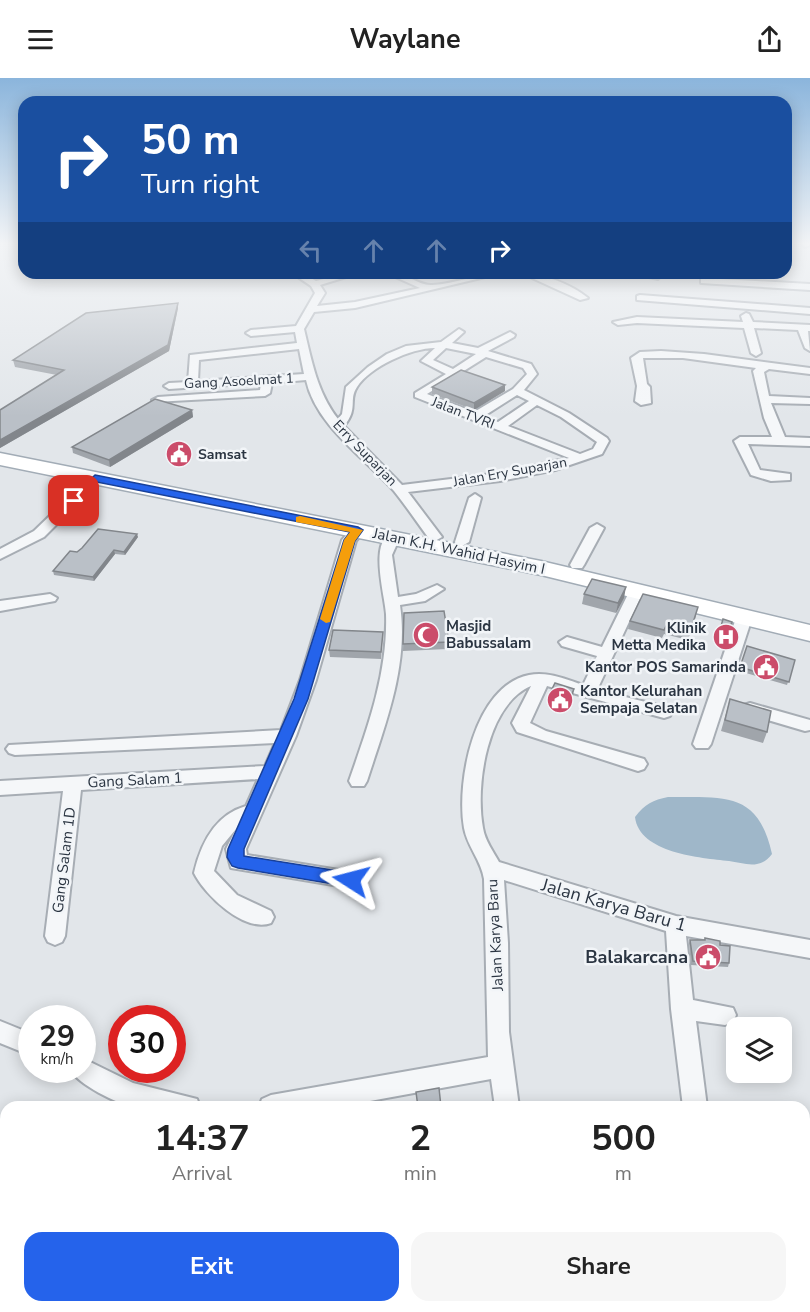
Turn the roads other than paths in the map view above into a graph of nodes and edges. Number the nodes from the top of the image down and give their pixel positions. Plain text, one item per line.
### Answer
1 (316, 301) edge
2 (328, 301) edge
3 (374, 301) edge
4 (683, 301) edge
5 (706, 302) joint
6 (744, 304) junction
7 (313, 305) junction
8 (810, 311) edge
9 (618, 322) dead end
10 (748, 325) junction
11 (806, 328) edge
12 (299, 329) junction
13 (459, 332) dead end
14 (251, 333) dead end
15 (510, 335) dead end
16 (449, 343) junction
17 (302, 346) junction
18 (810, 348) edge
19 (482, 353) junction
20 (756, 353) dead end
21 (238, 367) junction
22 (765, 367) junction
23 (810, 371) edge
24 (453, 373) junction
25 (309, 377) junction
26 (267, 380) junction
27 (193, 384) junction
28 (169, 386) dead end
29 (642, 386) dead end
30 (517, 391) junction
31 (764, 399) junction
32 (158, 400) edge
33 (538, 400) junction
34 (810, 401) edge
35 (474, 417) junction
36 (338, 426) junction
37 (498, 427) junction
38 (781, 440) junction
39 (810, 442) edge
40 (0, 451) edge
41 (581, 458) junction
42 (0, 459) edge
43 (786, 477) dead end
44 (95, 478) junction
45 (399, 489) junction
46 (475, 498) dead end
47 (263, 506) junction
48 (597, 528) dead end
49 (358, 530) junction
50 (393, 537) junction
51 (435, 537) junction
52 (462, 543) junction
53 (0, 555) edge
54 (577, 565) junction
55 (437, 590) dead end
56 (637, 590) junction
57 (50, 598) dead end
58 (392, 602) junction
59 (0, 606) edge
60 (744, 618) junction
61 (810, 622) edge
62 (810, 633) edge
63 (567, 642) dead end
64 (606, 653) junction
65 (542, 680) junction
66 (587, 693) junction
67 (717, 700) junction
68 (664, 712) dead end
69 (805, 725) dead end
70 (287, 736) junction
71 (702, 744) dead end
72 (15, 749) dead end
73 (638, 764) dead end
74 (270, 772) junction
75 (358, 781) dead end
76 (72, 783) junction
77 (0, 788) edge
78 (252, 812) junction
79 (491, 867) junction
80 (351, 880) dead end
81 (264, 917) dead end
82 (676, 925) junction
83 (55, 936) dead end
84 (810, 949) edge
85 (682, 1009) junction
86 (725, 1016) dead end
87 (0, 1032) edge
88 (18, 1039) edge
89 (502, 1066) junction
90 (96, 1077) edge
91 (148, 1101) edge
92 (305, 1101) edge
93 (506, 1101) edge
94 (694, 1101) edge

1 - 7 street
2 - 7 street
3 - 7 street
4 - 5 street
5 - 6 street
6 - 8 street
6 - 10 street
7 - 12 street
9 - 10 street
10 - 11 street
10 - 20 street
11 - 18 street
12 - 14 street
12 - 17 street, Erry Suparjan
13 - 16 street
15 - 19 street, Jalan TVRI
16 - 19 street
16 - 24 street
16 - 36 street
17 - 21 street
17 - 25 street, Erry Suparjan
19 - 24 street, Jalan TVRI
19 - 30 street
21 - 26 street, Gang Asoelmat 1
21 - 27 street, Gang Asoelmat 1
21 - 27 street
22 - 23 street
22 - 29 street
22 - 31 street
24 - 35 street, Jalan TVRI
25 - 26 street, Gang Asoelmat 1
25 - 36 street, Erry Suparjan
26 - 32 street
27 - 28 street, Gang Asoelmat 1
30 - 33 street, Jalan Ery Suparjan
30 - 35 street
31 - 34 street
31 - 38 street
33 - 37 street
33 - 41 street, Jalan Ery Suparjan
35 - 37 street, Jalan TVRI
36 - 45 street, Erry Suparjan
37 - 41 street, Jalan TVRI
38 - 39 street
38 - 43 street
40 - 47 main road, Jalan K.H. Wahid Hasyim I
41 - 45 street, Jalan Ery Suparjan
42 - 44 main road, Jalan K.H. Wahid Hasyim I
44 - 47 main road, Jalan K.H. Wahid Hasyim I
44 - 53 street
45 - 51 street, Erry Suparjan
46 - 52 street
47 - 49 main road, Jalan K.H. Wahid Hasyim I
47 - 51 main road, Jalan K.H. Wahid Hasyim I
48 - 54 street
49 - 50 main road, Jalan K.H. Wahid Hasyim I
49 - 70 street
50 - 56 main road, Jalan K.H. Wahid Hasyim I
50 - 58 street
51 - 52 main road, Jalan K.H. Wahid Hasyim I
52 - 54 main road, Jalan K.H. Wahid Hasyim I
54 - 61 main road, Jalan K.H. Wahid Hasyim I
55 - 58 street
56 - 60 main road, Jalan K.H. Wahid Hasyim I
56 - 64 street
57 - 59 street
58 - 75 street
60 - 62 main road, Jalan K.H. Wahid Hasyim I
60 - 67 street
63 - 64 street
64 - 66 street
65 - 66 street
65 - 73 street
65 - 79 street, Jalan Karya Baru
66 - 68 street
67 - 69 street
67 - 71 street
70 - 72 street
70 - 74 street
74 - 76 street, Gang Salam 1
74 - 78 street
76 - 77 street, Gang Salam 1
76 - 83 street, Gang Salam 1D
78 - 80 street
78 - 81 street
79 - 82 street, Jalan Karya Baru 1
79 - 89 street, Jalan Karya Baru
82 - 84 street, Jalan Karya Baru 1
82 - 85 street
85 - 86 street
85 - 94 street
87 - 88 street
89 - 92 street
89 - 93 street, Jalan Karya Baru
90 - 91 street

